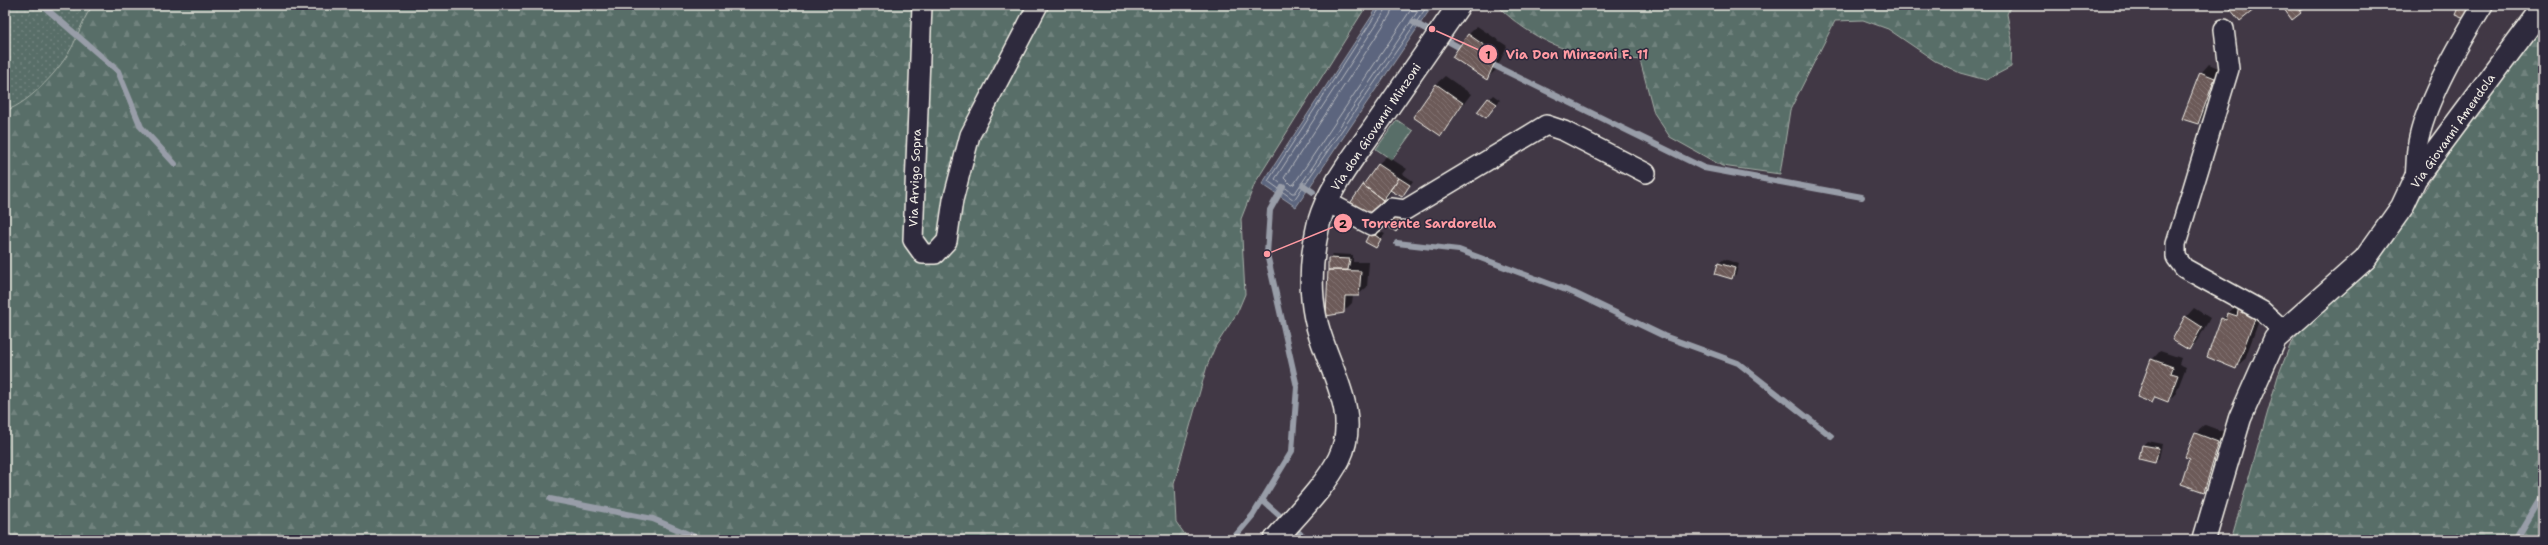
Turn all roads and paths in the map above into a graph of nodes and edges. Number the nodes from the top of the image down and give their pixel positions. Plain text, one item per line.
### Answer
1 (922, 5) edge
2 (1038, 5) edge
3 (1459, 5) edge
4 (2483, 5) edge
5 (2543, 7) edge
6 (2224, 29) dead end
7 (1646, 173) dead end
8 (2415, 179) junction
9 (1327, 202) junction
10 (2284, 331) junction
11 (1275, 540) edge
12 (2204, 540) edge

1 - 2 street, Via Arvigo Sopra
3 - 9 street, Via don Giovanni Minzoni
4 - 8 street
5 - 8 street, Via Giovanni Amendola
6 - 10 street
7 - 9 street
8 - 10 street, Via Giovanni Amendola
9 - 11 street, Via don Giovanni Minzoni
10 - 12 street, Via Giovanni Amendola

